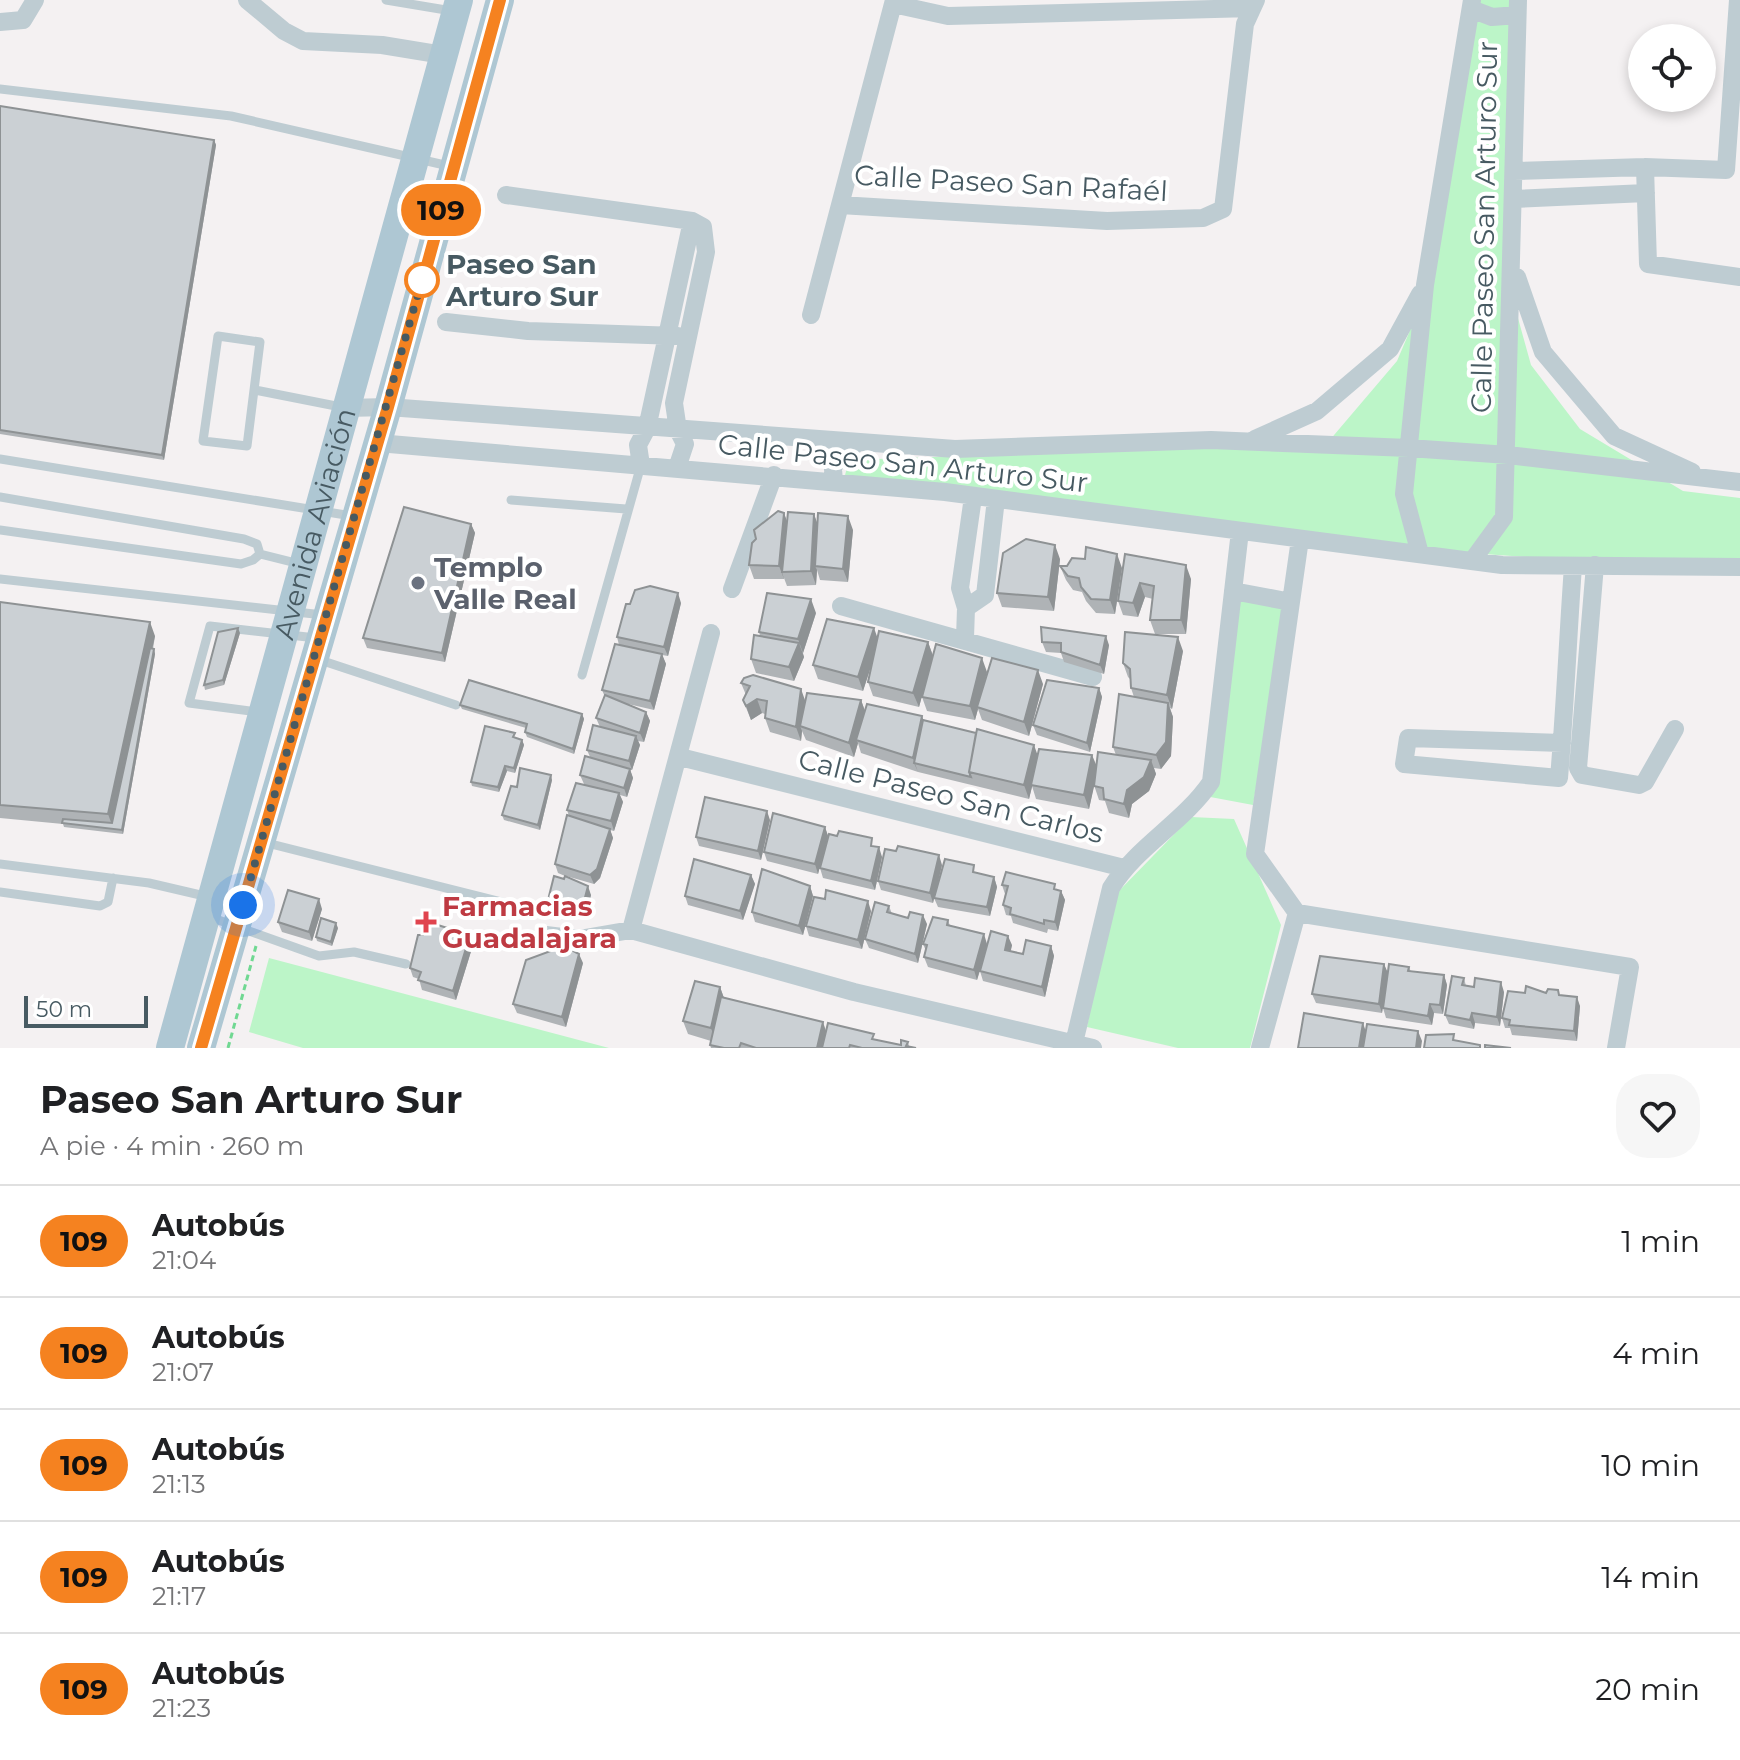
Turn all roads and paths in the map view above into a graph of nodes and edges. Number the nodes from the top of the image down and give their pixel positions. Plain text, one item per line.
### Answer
1 (35, 0) edge
2 (247, 0) edge
3 (386, 0) edge
4 (500, 0) edge
5 (1738, 0) edge
6 (893, 2) edge
7 (1254, 4) edge
8 (1472, 4) edge
9 (457, 6) edge
10 (1517, 7) edge
11 (0, 22) edge
12 (443, 55) junction
13 (0, 89) edge
14 (414, 158) junction
15 (453, 167) junction
16 (1645, 167) junction
17 (1514, 171) junction
18 (1646, 193) junction
19 (506, 195) dead end
20 (1513, 199) junction
21 (840, 205) junction
22 (692, 221) junction
23 (1512, 265) junction
24 (1740, 277) edge
25 (1425, 285) junction
26 (811, 315) dead end
27 (446, 322) dead end
28 (668, 334) junction
29 (687, 337) junction
30 (255, 390) junction
31 (388, 407) junction
32 (346, 408) junction
33 (488, 415) junction
34 (647, 428) junction
35 (678, 430) junction
36 (1249, 441) junction
37 (378, 443) junction
38 (856, 444) junction
39 (1409, 448) junction
40 (486, 451) junction
41 (1508, 455) junction
42 (0, 459) edge
43 (641, 465) junction
44 (677, 468) junction
45 (774, 475) junction
46 (1705, 478) junction
47 (834, 482) junction
48 (1740, 482) edge
49 (0, 497) edge
50 (973, 497) junction
51 (996, 499) junction
52 (511, 500) dead end
53 (626, 509) junction
54 (318, 510) junction
55 (356, 516) junction
56 (0, 530) edge
57 (1240, 531) junction
58 (1300, 539) junction
59 (260, 554) junction
60 (1420, 554) junction
61 (1472, 561) junction
62 (303, 565) junction
63 (1595, 565) junction
64 (1573, 566) junction
65 (1740, 567) edge
66 (0, 579) edge
67 (732, 589) dead end
68 (1233, 591) junction
69 (1291, 602) junction
70 (841, 606) dead end
71 (966, 608) junction
72 (287, 624) junction
73 (711, 633) dead end
74 (320, 637) junction
75 (965, 638) junction
76 (582, 675) dead end
77 (1093, 677) dead end
78 (456, 705) dead end
79 (263, 713) junction
80 (1675, 729) dead end
81 (1562, 743) junction
82 (680, 757) junction
83 (260, 841) junction
84 (0, 864) edge
85 (1124, 868) junction
86 (113, 878) junction
87 (0, 892) edge
88 (509, 904) dead end
89 (210, 907) junction
90 (1297, 913) junction
91 (239, 915) junction
92 (631, 930) junction
93 (546, 935) dead end
94 (406, 964) dead end
95 (1074, 1043) junction
96 (207, 1047) edge
97 (170, 1048) edge
98 (1093, 1048) edge
99 (1260, 1048) edge
100 (1616, 1048) edge

1 - 11 street
2 - 12 street
3 - 9 lane
4 - 15 main road, Avenida Aviación
5 - 16 street
6 - 7 street
6 - 21 street, Calle Paseo San Rafaél
7 - 21 street, Calle Paseo San Rafaél
8 - 10 street
8 - 25 street, Calle Paseo San Arturo Sur
9 - 12 main road, Avenida Aviación
10 - 17 street, Calle Paseo San Arturo Sur
12 - 14 main road, Avenida Aviación
13 - 14 lane
14 - 15 lane
14 - 32 main road, Avenida Aviación
15 - 31 main road, Avenida Aviación
16 - 17 street
16 - 18 street
17 - 20 street, Calle Paseo San Arturo Sur
18 - 20 street
18 - 24 street
19 - 22 street
20 - 23 street, Calle Paseo San Arturo Sur
21 - 26 street
22 - 28 street
22 - 29 street
23 - 41 street, Calle Paseo San Arturo Sur
23 - 46 street
25 - 36 street
25 - 39 street, Calle Paseo San Arturo Sur
27 - 28 street
28 - 29 street
28 - 34 street
29 - 35 street
30 - 30 lane
30 - 32 lane
31 - 32 street, Calle Paseo San Arturo Sur
31 - 33 street, Calle Paseo San Arturo Sur
31 - 37 main road, Avenida Aviación
32 - 54 main road, Avenida Aviación
33 - 34 street, Calle Paseo San Arturo Sur
33 - 40 street
34 - 35 street, Calle Paseo San Arturo Sur
34 - 43 street
35 - 38 street, Calle Paseo San Arturo Sur
35 - 44 street
36 - 38 street, Calle Paseo San Arturo Sur
36 - 39 street, Calle Paseo San Arturo Sur
37 - 40 street, Calle Paseo San Arturo Sur
37 - 55 main road, Avenida Aviación
38 - 47 street
39 - 41 street, Calle Paseo San Arturo Sur
39 - 60 street, Calle Paseo San Arturo Sur
40 - 43 street, Calle Paseo San Arturo Sur
41 - 46 street, Calle Paseo San Arturo Sur
41 - 61 street, Calle Paseo San Arturo Sur
42 - 54 lane
43 - 44 street, Calle Paseo San Arturo Sur
43 - 53 lane
44 - 45 street, Calle Paseo San Arturo Sur
45 - 47 street, Calle Paseo San Arturo Sur
45 - 67 street
46 - 48 street, Calle Paseo San Arturo Sur
47 - 50 street, Calle Paseo San Arturo Sur
49 - 59 lane
50 - 51 street, Calle Paseo San Arturo Sur
50 - 71 street
51 - 57 street, Calle Paseo San Arturo Sur
51 - 71 street
52 - 53 lane
53 - 76 lane
54 - 55 lane
54 - 62 main road, Avenida Aviación
55 - 74 main road, Avenida Aviación
56 - 59 lane
57 - 58 street, Calle Paseo San Arturo Sur
57 - 68 street, Calle Paseo San Carlos
58 - 60 street, Calle Paseo San Arturo Sur
58 - 69 street
59 - 62 lane
60 - 61 street, Calle Paseo San Arturo Sur
61 - 64 street, Calle Paseo San Arturo Sur
62 - 72 main road, Avenida Aviación
63 - 64 street, Calle Paseo San Arturo Sur
63 - 65 street, Calle Paseo San Arturo Sur
63 - 80 street
64 - 81 street
66 - 72 lane
68 - 69 street
68 - 85 street, Calle Paseo San Carlos
69 - 90 street
70 - 75 street
71 - 75 street
72 - 74 lane
72 - 74 lane
72 - 79 main road, Avenida Aviación
72 - 79 lane
73 - 82 street
74 - 78 lane
74 - 83 main road, Avenida Aviación
75 - 77 street
79 - 89 main road, Avenida Aviación
81 - 81 street
82 - 85 street, Calle Paseo San Carlos
82 - 92 street
83 - 88 lane
83 - 91 main road, Avenida Aviación
84 - 86 lane
85 - 95 street
86 - 87 lane
86 - 89 lane
89 - 91 lane
89 - 91 lane
89 - 97 main road, Avenida Aviación
90 - 99 street
90 - 100 street
91 - 94 lane
91 - 96 main road, Avenida Aviación
92 - 93 street
92 - 95 street
95 - 98 street

